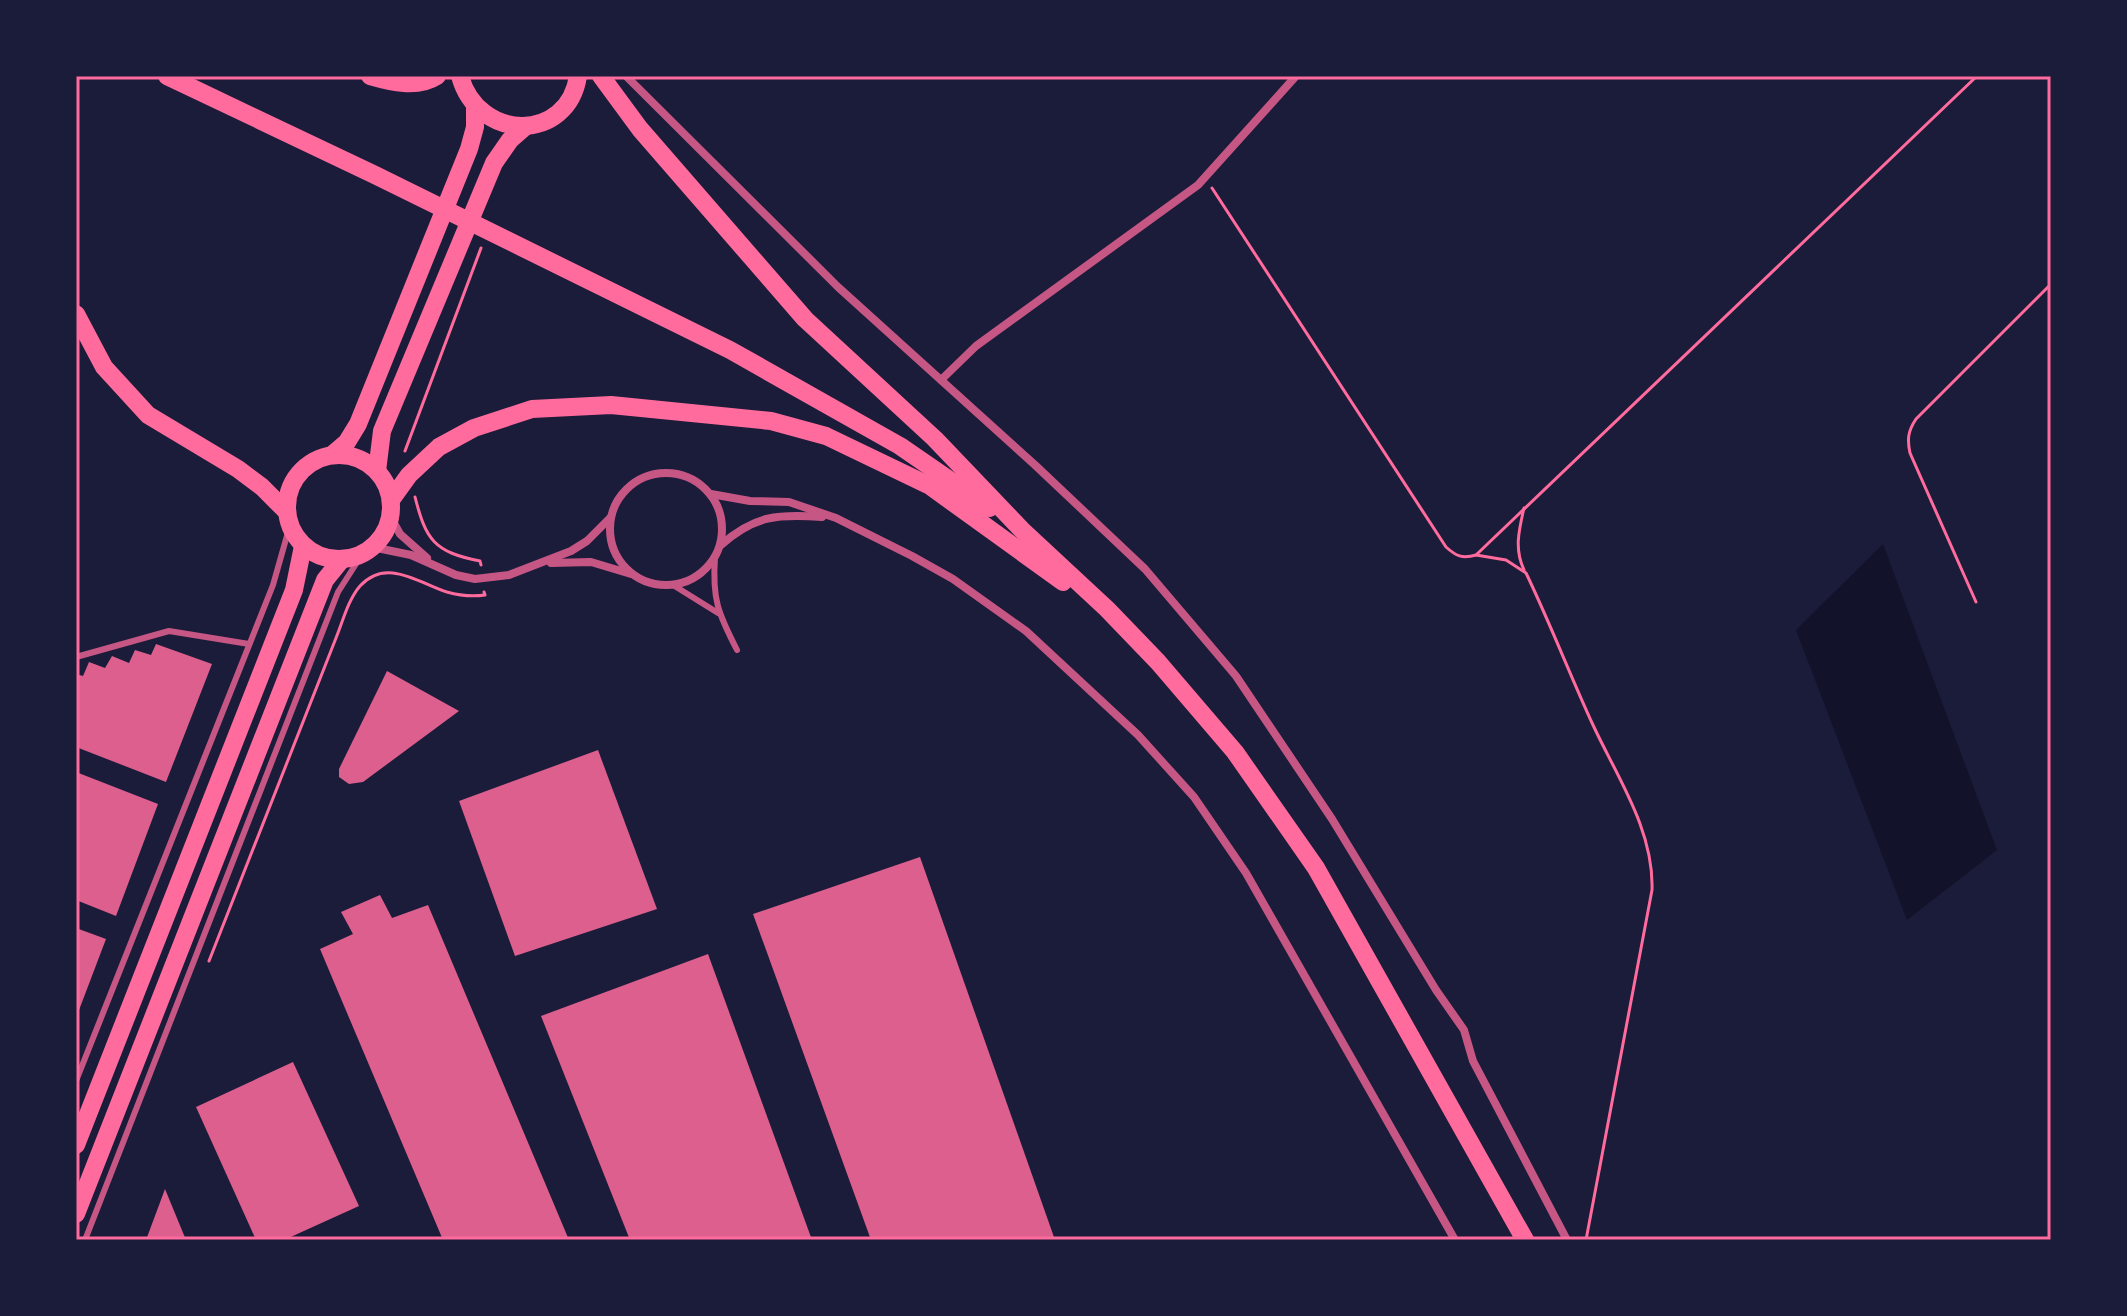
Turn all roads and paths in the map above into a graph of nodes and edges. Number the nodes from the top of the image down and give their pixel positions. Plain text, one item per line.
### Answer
1 (167, 76) edge
2 (370, 76) edge
3 (437, 76) edge
4 (460, 76) edge
5 (578, 76) edge
6 (601, 76) edge
7 (626, 76) edge
8 (1296, 76) edge
9 (1977, 76) edge
10 (475, 108) junction
11 (526, 126) junction
12 (1205, 178) junction
13 (2051, 284) edge
14 (76, 314) edge
15 (941, 380) junction
16 (333, 454) junction
17 (377, 471) junction
18 (409, 475) junction
19 (711, 494) junction
20 (391, 508) junction
21 (1524, 508) junction
22 (611, 517) junction
23 (836, 518) junction
24 (288, 519) junction
25 (1022, 530) junction
26 (303, 546) junction
27 (720, 546) junction
28 (367, 550) junction
29 (1476, 555) junction
30 (715, 557) junction
31 (342, 559) junction
32 (546, 563) junction
33 (434, 564) junction
34 (1526, 573) junction
35 (632, 575) junction
36 (483, 578) junction
37 (673, 585) junction
38 (1976, 602) dead end
39 (1107, 609) junction
40 (719, 613) junction
41 (249, 644) junction
42 (737, 650) dead end
43 (76, 657) edge
44 (207, 968) dead end
45 (76, 1081) edge
46 (76, 1145) edge
47 (76, 1214) edge
48 (85, 1240) edge
49 (1455, 1240) edge
50 (1525, 1240) edge
51 (1567, 1240) edge
52 (1586, 1240) edge

1 - 25 main road
2 - 3 main road
4 - 10 main road
5 - 11 main road
6 - 25 main road
7 - 15 street
8 - 12 street
9 - 21 path
10 - 11 main road
10 - 16 main road
11 - 17 main road
12 - 15 street
12 - 29 path
13 - 38 path
14 - 24 main road
15 - 51 street
16 - 17 main road
16 - 24 main road
17 - 20 main road
18 - 20 main road
18 - 36 path
18 - 39 main road
19 - 22 street
19 - 23 street
19 - 27 street
20 - 28 main road
20 - 33 street
21 - 29 path
21 - 34 path
22 - 32 street
22 - 35 street
23 - 27 street
23 - 49 street
24 - 26 main road
24 - 41 lane
25 - 39 main road
26 - 31 main road
26 - 46 main road
27 - 30 street
28 - 31 main road
28 - 33 street
28 - 48 lane
29 - 34 path
30 - 37 street
30 - 40 lane
31 - 47 main road
32 - 35 street
32 - 36 street
33 - 36 street
34 - 52 path
35 - 37 street
36 - 44 path
37 - 40 lane
39 - 50 main road
40 - 42 lane
41 - 43 lane
41 - 45 lane

